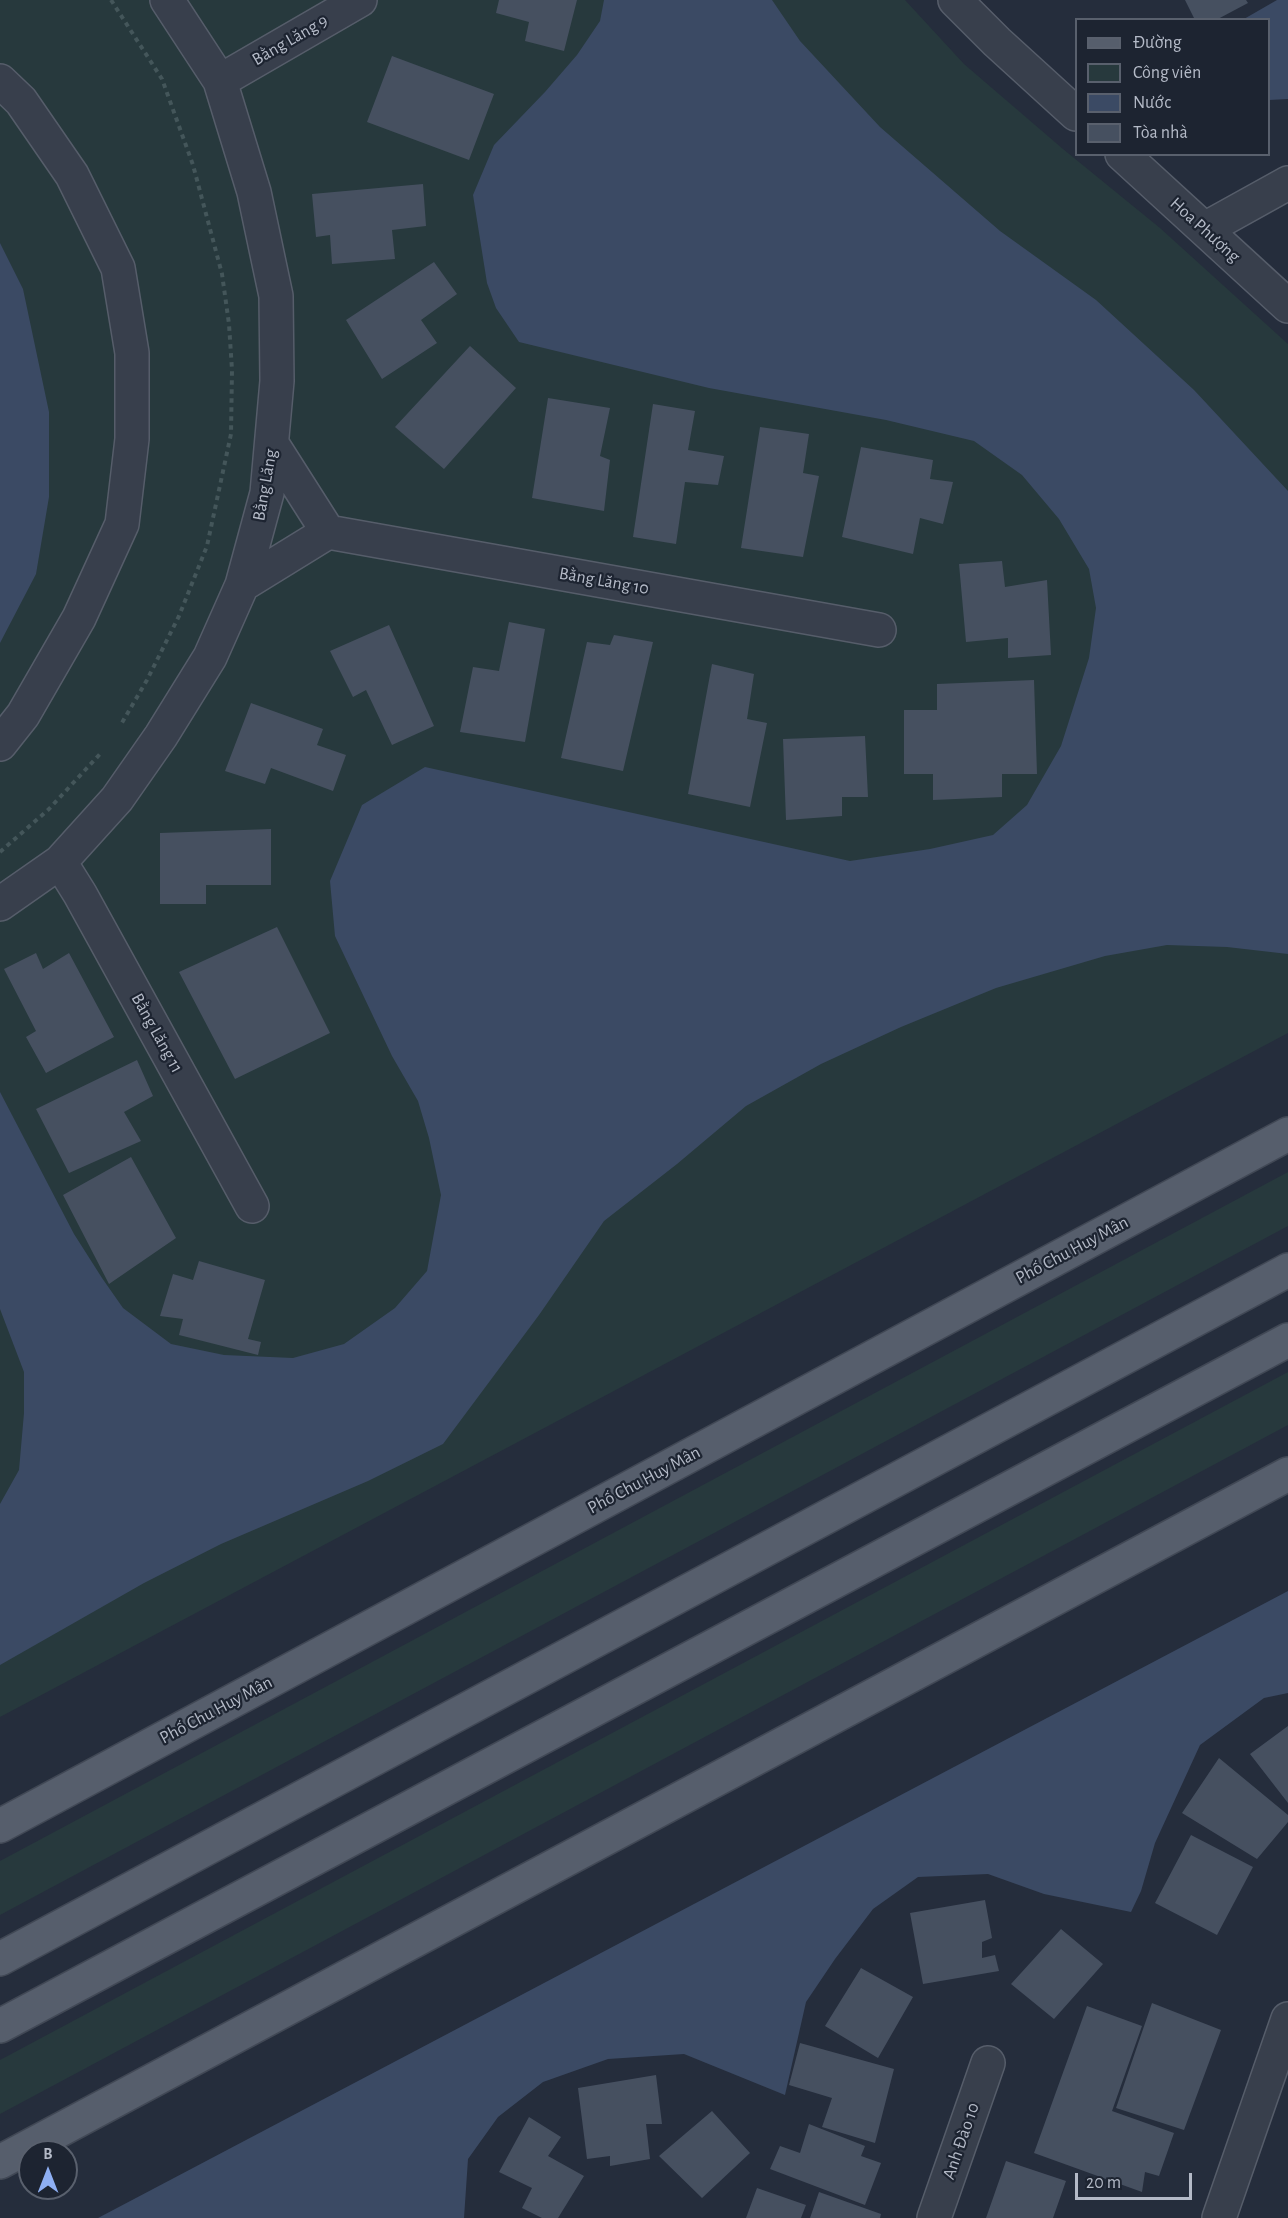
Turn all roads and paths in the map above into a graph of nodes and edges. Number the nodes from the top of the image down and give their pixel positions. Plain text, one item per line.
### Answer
1 (167, 0) edge
2 (360, 0) edge
3 (955, 0) edge
4 (0, 81) edge
5 (220, 81) junction
6 (1075, 112) edge
7 (1124, 156) edge
8 (1288, 183) edge
9 (1205, 229) junction
10 (1288, 306) edge
11 (272, 444) junction
12 (328, 532) junction
13 (242, 585) junction
14 (879, 630) dead end
15 (0, 744) edge
16 (60, 862) junction
17 (0, 904) edge
18 (1288, 1134) edge
19 (252, 1206) dead end
20 (1288, 1270) edge
21 (1288, 1340) edge
22 (1288, 1474) edge
23 (0, 1826) edge
24 (0, 1959) edge
25 (1288, 2019) edge
26 (0, 2026) edge
27 (988, 2063) dead end
28 (0, 2162) edge
29 (934, 2218) edge
30 (1219, 2218) edge

1 - 5 street, Bằng Lăng
2 - 5 street, Bằng Lăng 9
3 - 6 street
4 - 15 street
5 - 11 street, Bằng Lăng
7 - 9 street, Hoa Phượng
8 - 9 street
9 - 10 street, Hoa Phượng
11 - 12 street
11 - 13 street, Bằng Lăng
12 - 13 street
12 - 14 street, Bằng Lăng 10
13 - 16 street, Bằng Lăng
16 - 17 street, Bằng Lăng
16 - 19 street, Bằng Lăng 11
18 - 23 main road, Phố Chu Huy Mân
20 - 24 main road
21 - 26 main road
22 - 28 main road
25 - 30 street
27 - 29 street, Anh Đào 10

